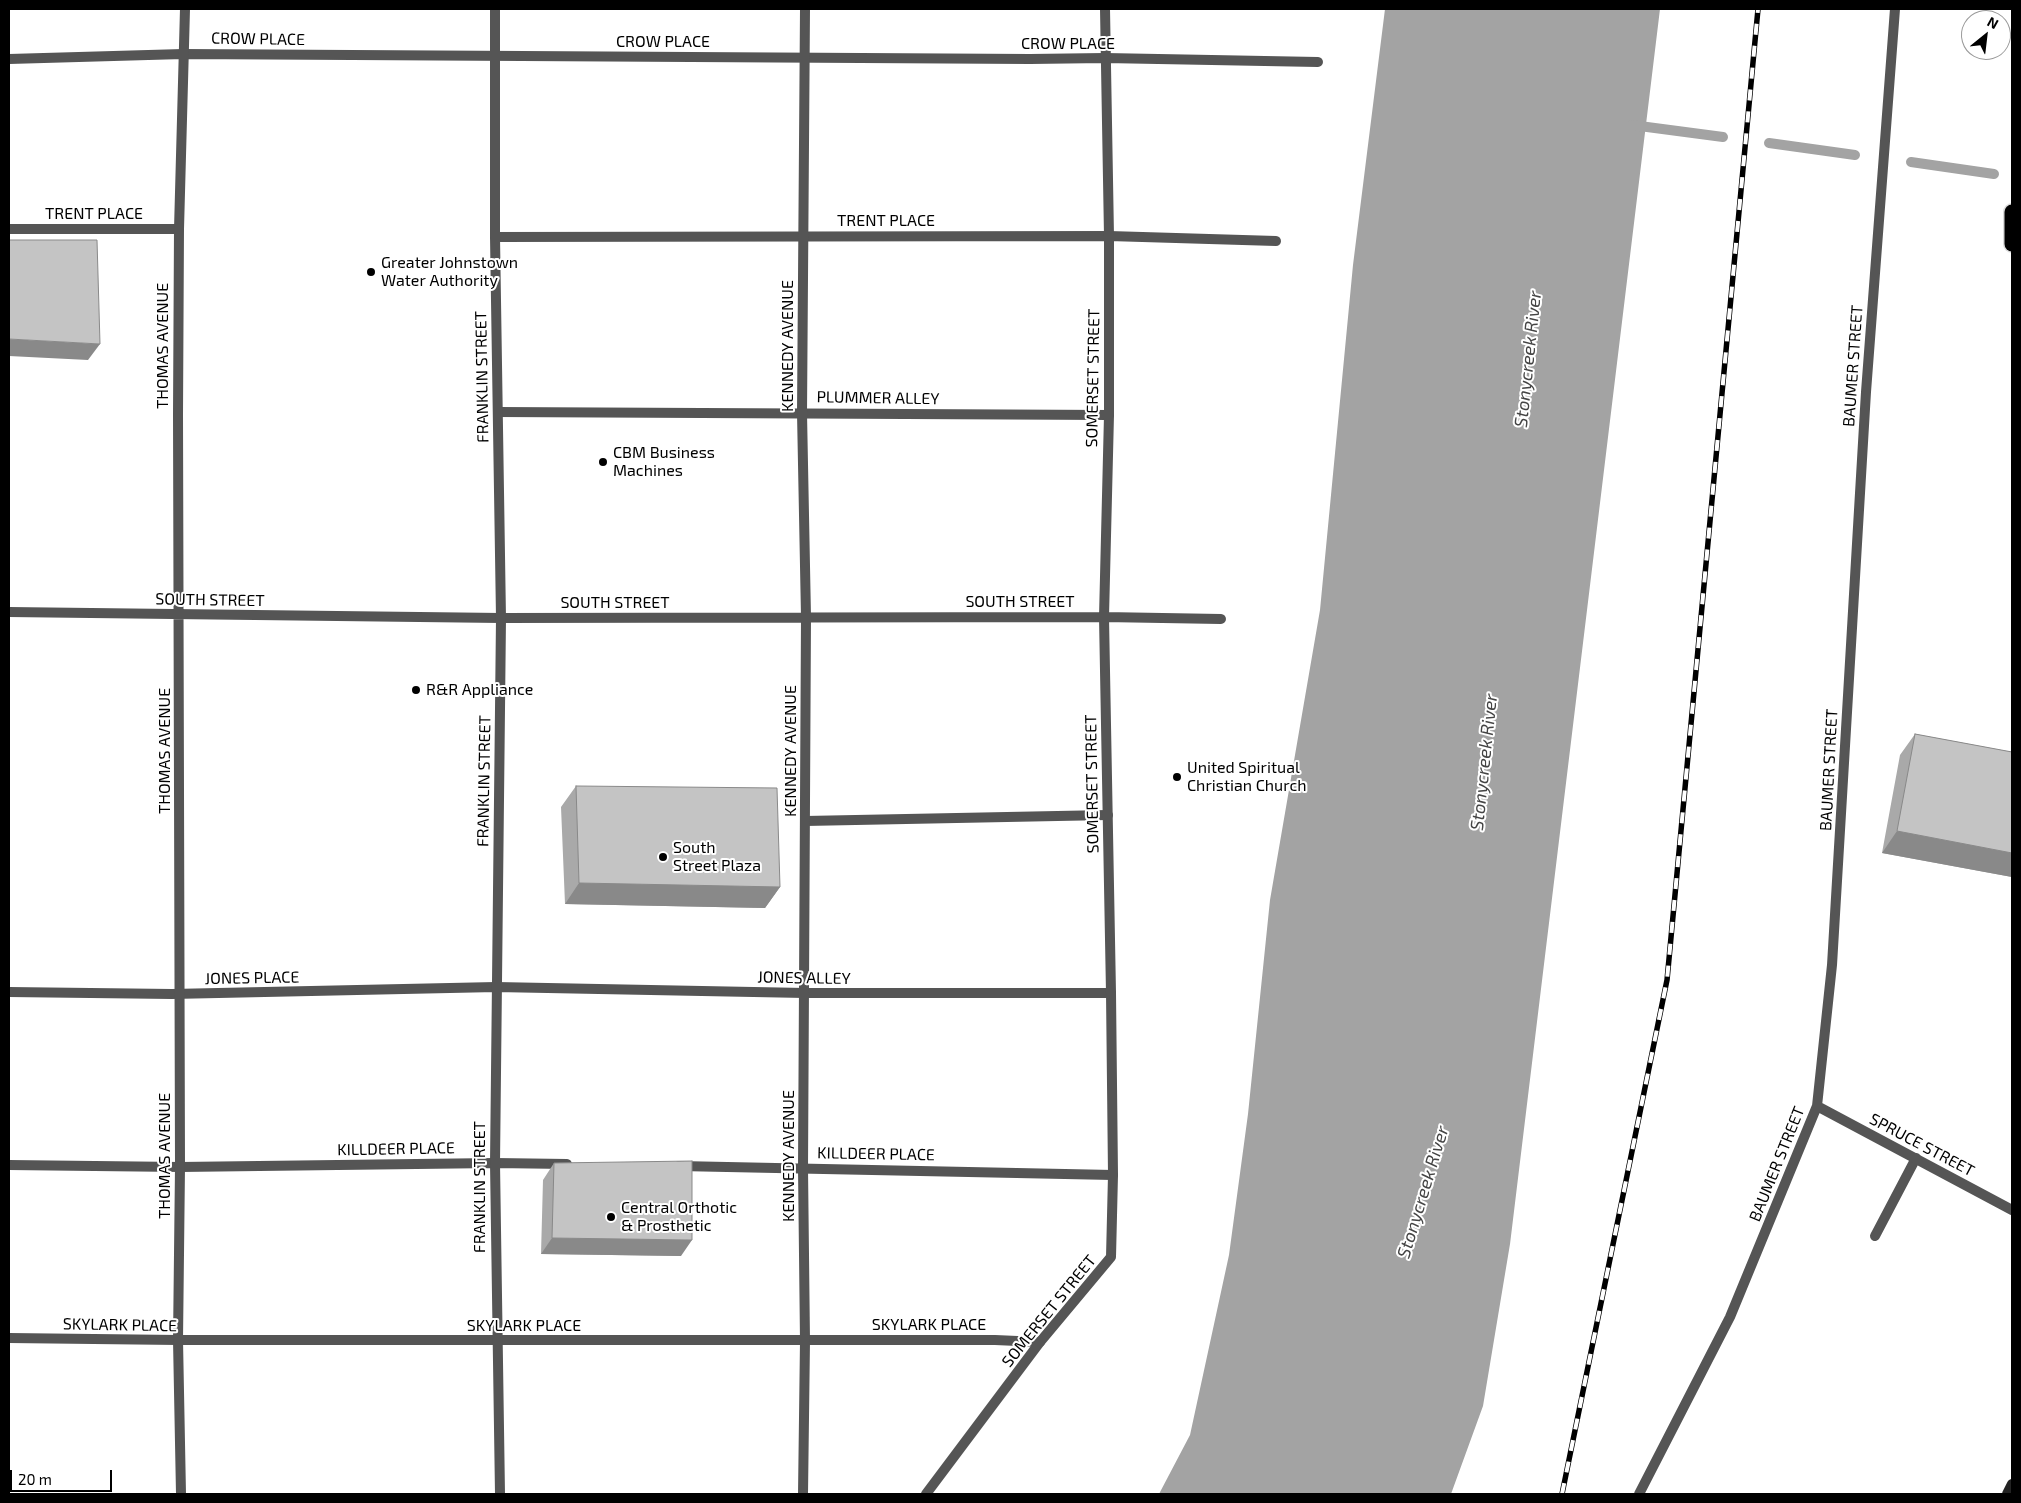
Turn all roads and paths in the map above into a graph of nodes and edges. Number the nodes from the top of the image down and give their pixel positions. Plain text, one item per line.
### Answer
1 (185, 9) edge
2 (495, 9) edge
3 (805, 9) edge
4 (1104, 9) edge
5 (1895, 9) edge
6 (183, 54) junction
7 (495, 57) junction
8 (804, 57) junction
9 (1105, 58) junction
10 (9, 59) edge
11 (1318, 62) dead end
12 (2012, 212) edge
13 (9, 229) edge
14 (179, 229) junction
15 (803, 236) junction
16 (1110, 236) junction
17 (495, 238) junction
18 (1276, 241) dead end
19 (2012, 244) edge
20 (498, 412) junction
21 (802, 412) junction
22 (1109, 415) junction
23 (9, 612) edge
24 (179, 615) junction
25 (806, 617) junction
26 (1104, 617) junction
27 (501, 618) junction
28 (1220, 619) dead end
29 (1108, 815) junction
30 (805, 821) junction
31 (496, 987) junction
32 (9, 992) edge
33 (805, 993) junction
34 (1111, 993) junction
35 (180, 994) junction
36 (1817, 1106) junction
37 (1916, 1158) junction
38 (494, 1163) junction
39 (574, 1164) edge
40 (9, 1166) edge
41 (180, 1166) junction
42 (664, 1166) edge
43 (803, 1168) junction
44 (1113, 1174) junction
45 (2012, 1210) edge
46 (1875, 1236) dead end
47 (9, 1338) edge
48 (178, 1340) junction
49 (497, 1341) junction
50 (805, 1341) junction
51 (1040, 1342) junction
52 (2012, 1484) edge
53 (181, 1494) edge
54 (500, 1494) edge
55 (803, 1494) edge
56 (926, 1494) edge
57 (1638, 1494) edge
58 (2007, 1494) edge

1 - 6 street, THOMAS AVENUE
2 - 7 street, FRANKLIN STREET
3 - 8 street, KENNEDY AVENUE
4 - 9 street, SOMERSET STREET
5 - 36 street, BAUMER STREET
6 - 7 street, CROW PLACE
6 - 10 street, CROW PLACE
6 - 14 street, THOMAS AVENUE
7 - 8 street, CROW PLACE
7 - 17 street, FRANKLIN STREET
8 - 9 street, CROW PLACE
8 - 15 street, KENNEDY AVENUE
9 - 11 street, CROW PLACE
9 - 16 street, SOMERSET STREET
12 - 19 highway
13 - 14 street, TRENT PLACE
14 - 24 street, THOMAS AVENUE
15 - 16 street, TRENT PLACE
15 - 17 street, TRENT PLACE
15 - 21 street, KENNEDY AVENUE
16 - 18 street, TRENT PLACE
16 - 22 street, SOMERSET STREET
17 - 20 street, FRANKLIN STREET
20 - 21 street, PLUMMER ALLEY
20 - 27 street, FRANKLIN STREET
21 - 22 street, PLUMMER ALLEY
21 - 25 street, KENNEDY AVENUE
22 - 26 street, SOMERSET STREET
23 - 24 street, SOUTH STREET
24 - 27 street, SOUTH STREET
24 - 35 street, THOMAS AVENUE
25 - 26 street, SOUTH STREET
25 - 27 street, SOUTH STREET
25 - 30 street, KENNEDY AVENUE
26 - 28 street, SOUTH STREET
26 - 29 street, SOMERSET STREET
27 - 31 street, FRANKLIN STREET
29 - 30 street
29 - 34 street, SOMERSET STREET
30 - 33 street, KENNEDY AVENUE
31 - 33 street, JONES ALLEY
31 - 35 street, JONES PLACE
31 - 38 street, FRANKLIN STREET
32 - 35 street, JONES PLACE
33 - 34 street, JONES ALLEY
33 - 43 street, KENNEDY AVENUE
34 - 44 street, SOMERSET STREET
35 - 41 street, THOMAS AVENUE
36 - 37 street, SPRUCE STREET
36 - 57 street, BAUMER STREET
37 - 45 street, SPRUCE STREET
37 - 46 street
38 - 39 street, KILLDEER PLACE
38 - 41 street, KILLDEER PLACE
38 - 49 street, FRANKLIN STREET
40 - 41 street, KILLDEER PLACE
41 - 48 street, THOMAS AVENUE
42 - 43 street, KILLDEER PLACE
43 - 44 street, KILLDEER PLACE
43 - 50 street, KENNEDY AVENUE
44 - 51 street, SOMERSET STREET
47 - 48 street, SKYLARK PLACE
48 - 49 street, SKYLARK PLACE
48 - 53 street, THOMAS AVENUE
49 - 50 street, SKYLARK PLACE
49 - 54 street, FRANKLIN STREET
50 - 51 street, SKYLARK PLACE
50 - 55 street, KENNEDY AVENUE
51 - 56 street, SOMERSET STREET
52 - 58 main road

